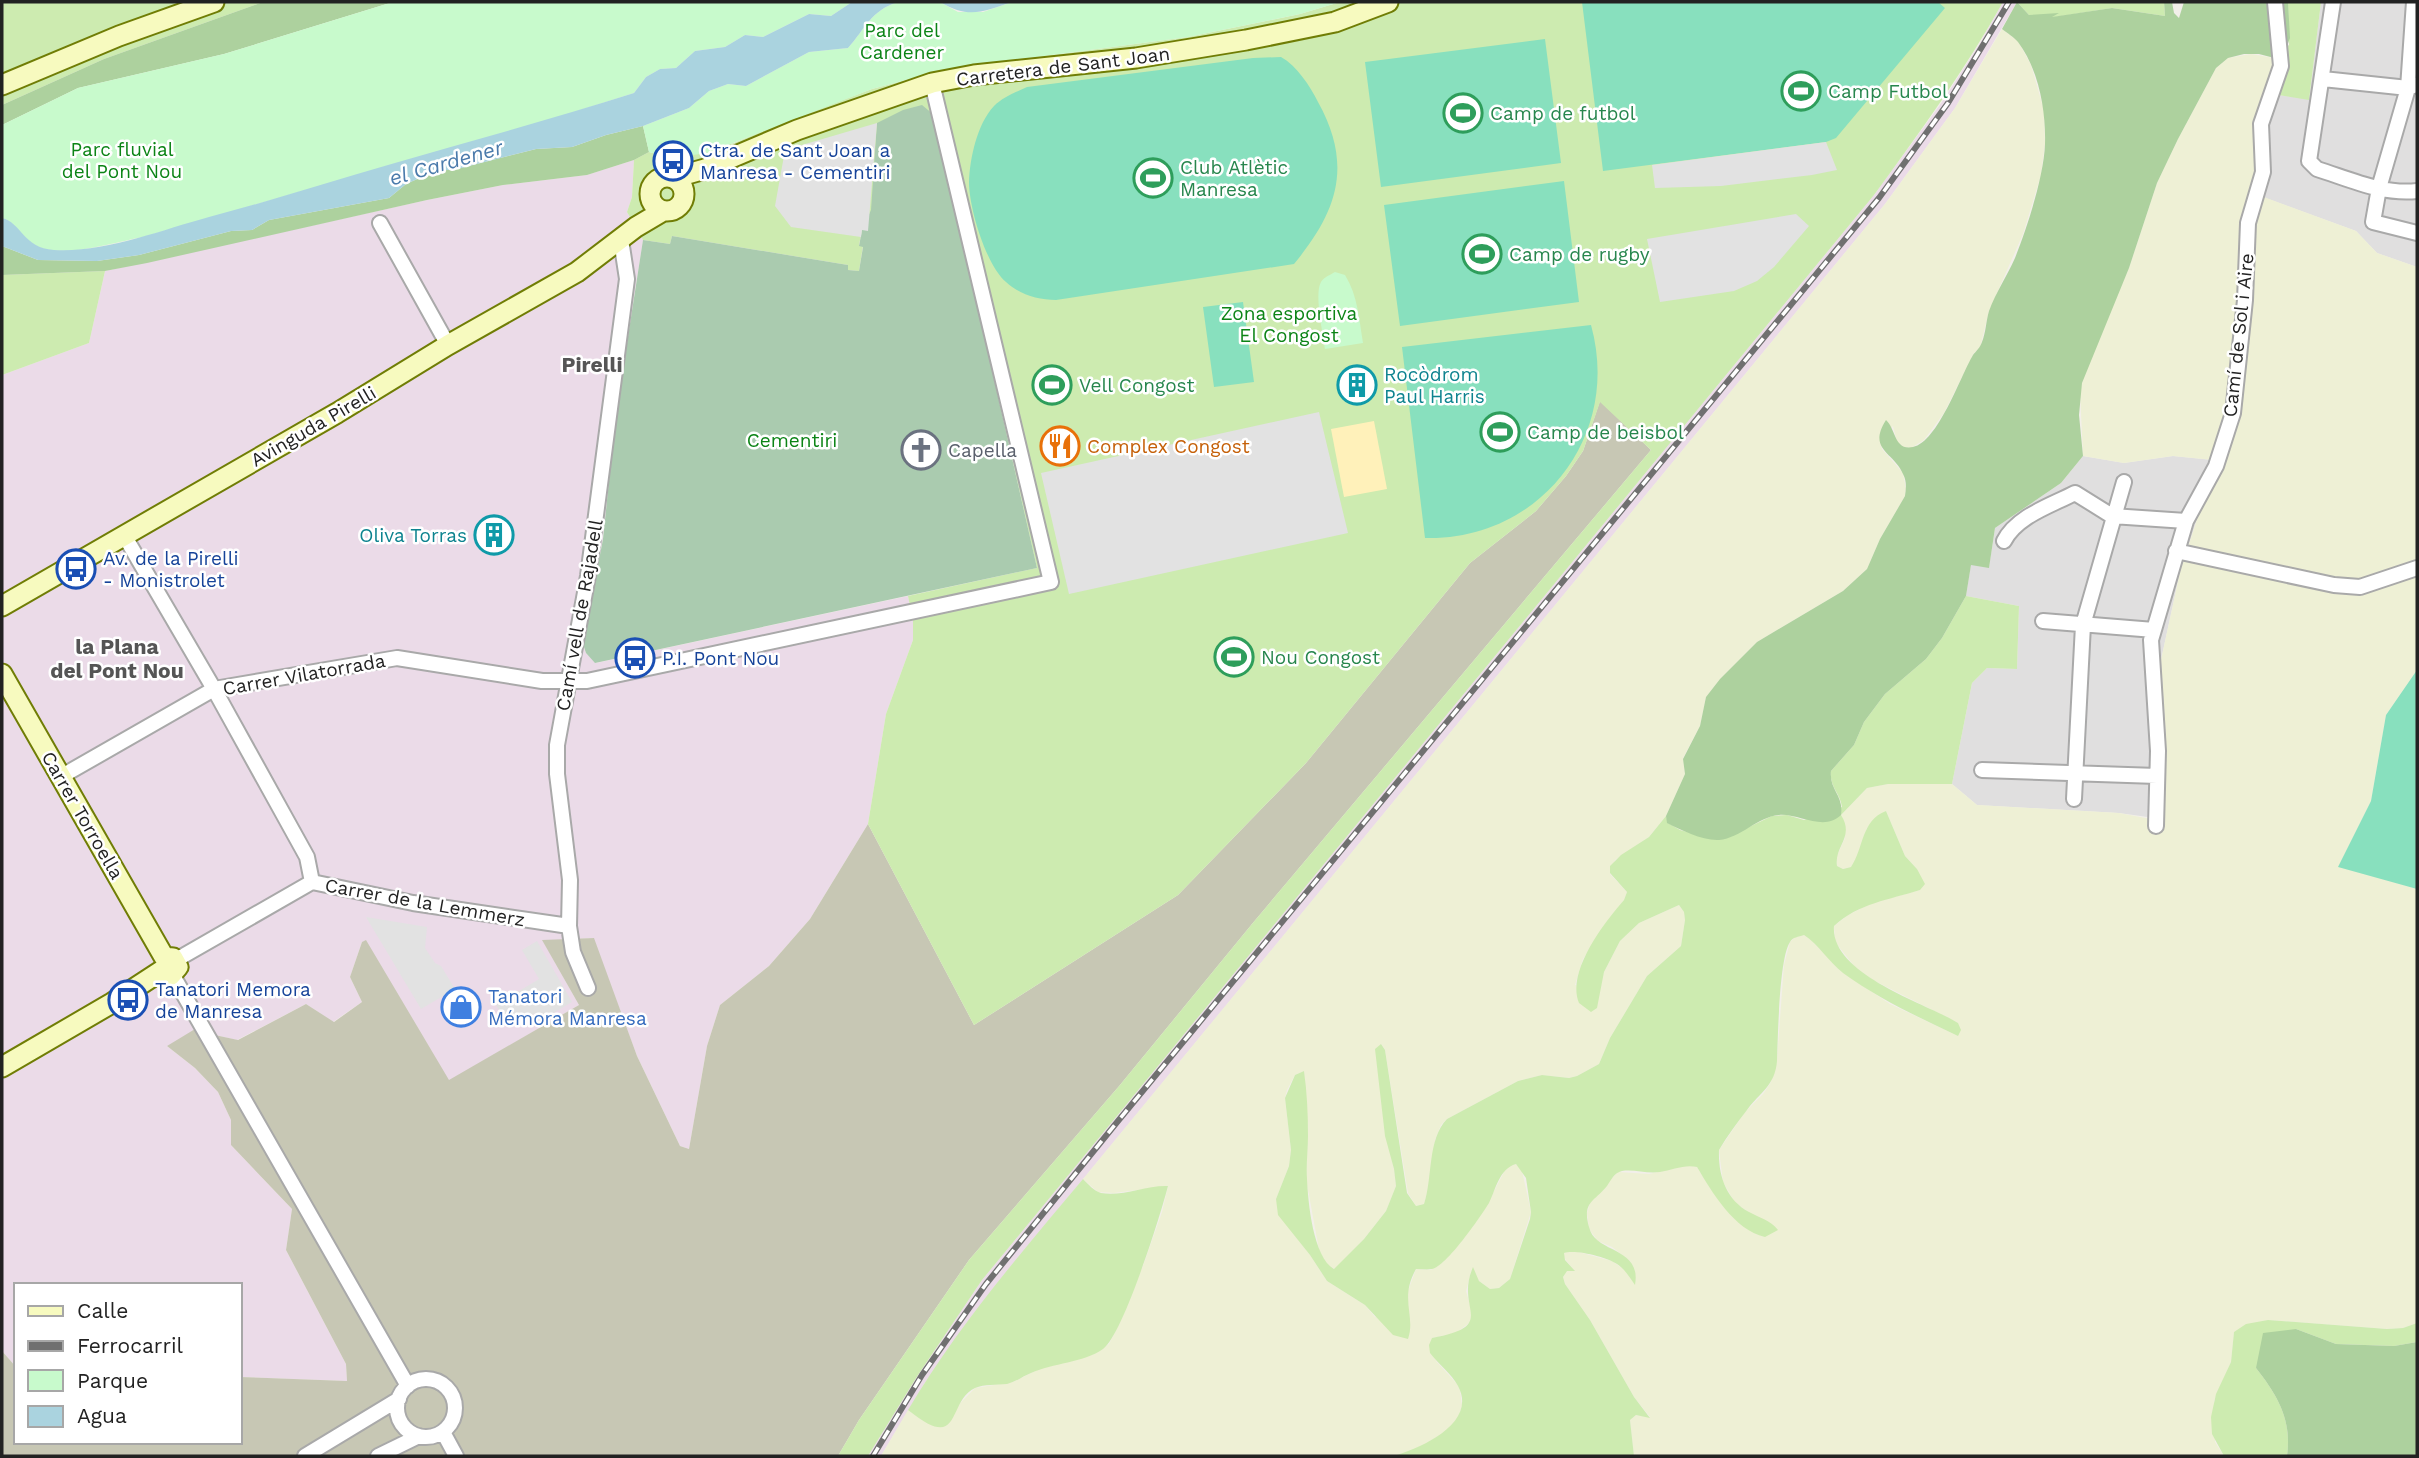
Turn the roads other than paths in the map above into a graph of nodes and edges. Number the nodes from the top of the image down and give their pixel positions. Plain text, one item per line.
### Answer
1 (214, 2) edge
2 (1388, 2) edge
3 (2274, 2) edge
4 (2333, 2) edge
5 (2414, 2) edge
6 (2323, 79) junction
7 (932, 83) junction
8 (2, 85) edge
9 (2413, 86) edge
10 (2417, 104) edge
11 (705, 169) junction
12 (673, 178) junction
13 (2379, 188) junction
14 (2417, 191) edge
15 (684, 197) junction
16 (657, 206) junction
17 (380, 223) dead end
18 (2417, 233) edge
19 (621, 240) junction
20 (448, 345) junction
21 (2124, 482) dead end
22 (2112, 516) junction
23 (2186, 521) junction
24 (124, 535) junction
25 (2004, 541) dead end
26 (2176, 551) junction
27 (2417, 568) edge
28 (2, 606) edge
29 (2043, 621) dead end
30 (2083, 625) junction
31 (2154, 630) junction
32 (2, 674) edge
33 (567, 682) junction
34 (214, 688) junction
35 (1982, 770) dead end
36 (2076, 773) junction
37 (62, 776) junction
38 (2157, 776) junction
39 (2074, 799) dead end
40 (2156, 826) dead end
41 (312, 882) junction
42 (569, 926) junction
43 (168, 966) junction
44 (589, 988) dead end
45 (2, 1067) edge
46 (408, 1387) junction
47 (399, 1399) junction
48 (443, 1432) junction
49 (419, 1436) junction
50 (305, 1456) edge
51 (378, 1456) edge
52 (456, 1456) edge

1 - 8 street
2 - 7 street, Carretera de Sant Joan
3 - 23 street, Camí de Sol i Aire
4 - 6 street
5 - 9 street
6 - 9 street
6 - 13 street
7 - 11 street, Carretera de Sant Joan
7 - 33 street, Carrer Vilatorrada
9 - 10 street
9 - 13 street
11 - 12 street, Carretera de Sant Joan
11 - 15 street
12 - 15 street
12 - 16 street
13 - 14 street
13 - 18 street
15 - 16 street
16 - 19 street, Avinguda Pirelli
17 - 20 street
19 - 20 street, Avinguda Pirelli
19 - 33 street, Camí vell de Rajadell
20 - 24 street, Avinguda Pirelli
21 - 22 street
22 - 23 street
22 - 25 street
22 - 30 street
23 - 26 street, Camí de Sol i Aire
24 - 28 street, Avinguda Pirelli
24 - 34 street
26 - 27 street
26 - 31 street, Camí de Sol i Aire
29 - 30 street
30 - 31 street
30 - 36 street
31 - 38 street, Camí de Sol i Aire
32 - 37 street, Carrer Torroella
33 - 34 street, Carrer Vilatorrada
33 - 42 street, Camí vell de Rajadell
34 - 37 street, Carrer Vilatorrada
34 - 41 street
35 - 36 street
36 - 38 street
36 - 39 street
37 - 43 street, Carrer Torroella
38 - 40 street, Camí de Sol i Aire
41 - 42 street, Carrer de la Lemmerz
41 - 43 street, Carrer de la Lemmerz
42 - 44 street, Camí vell de Rajadell
43 - 45 street
43 - 46 street
46 - 47 street
46 - 48 street
47 - 49 street
47 - 50 street
48 - 49 street
48 - 52 street
49 - 51 street

